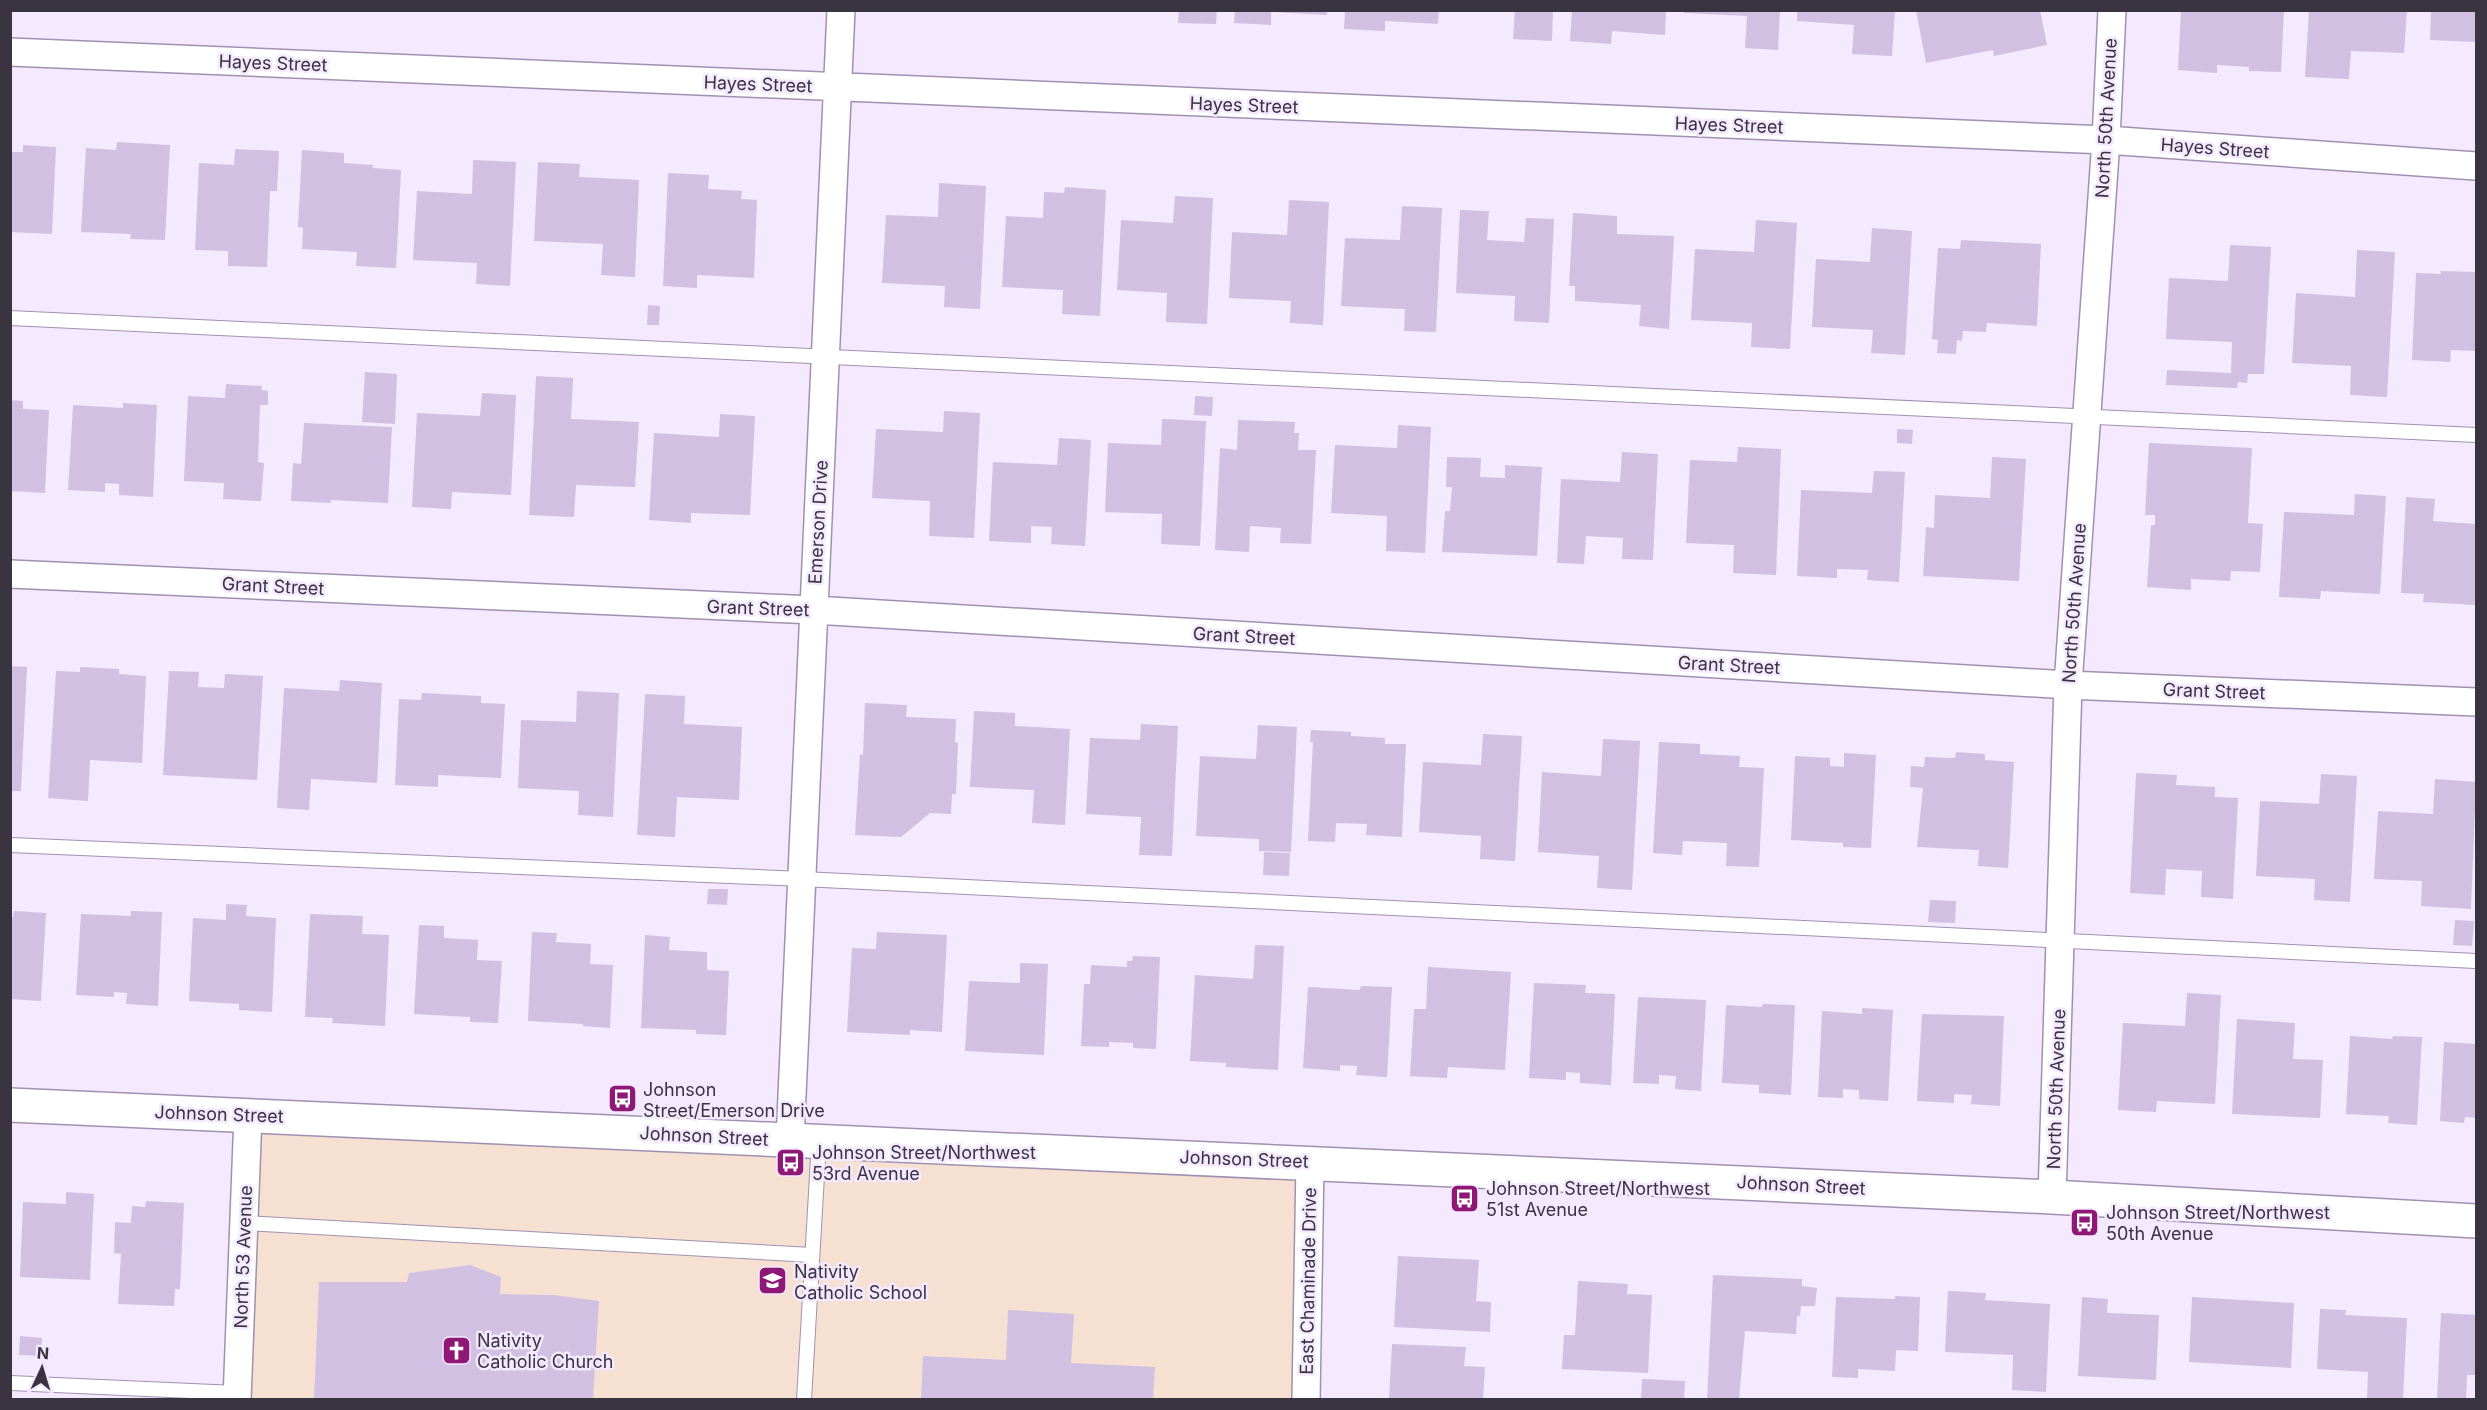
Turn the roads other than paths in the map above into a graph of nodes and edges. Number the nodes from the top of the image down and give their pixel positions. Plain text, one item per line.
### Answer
1 (841, 10) edge
2 (2112, 10) edge
3 (10, 52) edge
4 (838, 88) junction
5 (2106, 140) junction
6 (2476, 166) edge
7 (10, 318) edge
8 (826, 357) junction
9 (2086, 418) junction
10 (2476, 435) edge
11 (10, 574) edge
12 (814, 610) junction
13 (2068, 685) junction
14 (2476, 702) edge
15 (10, 845) edge
16 (802, 879) junction
17 (2060, 941) junction
18 (2476, 961) edge
19 (10, 1105) edge
20 (248, 1115) junction
21 (804, 1141) junction
22 (1310, 1162) junction
23 (2052, 1197) junction
24 (2476, 1221) edge
25 (244, 1223) junction
26 (812, 1255) junction
27 (10, 1383) edge
28 (237, 1396) edge
29 (804, 1400) edge
30 (1306, 1400) edge

1 - 4 street, Emerson Drive
2 - 5 street, North 50th Avenue
3 - 4 street, Hayes Street
4 - 5 street, Hayes Street
4 - 8 street, Emerson Drive
5 - 6 street, Hayes Street
5 - 9 street, North 50th Avenue
7 - 8 lane
8 - 9 lane
8 - 12 street, Emerson Drive
9 - 10 lane
9 - 13 street, North 50th Avenue
11 - 12 street, Grant Street
12 - 13 street, Grant Street
12 - 16 street, Emerson Drive
13 - 14 street, Grant Street
13 - 17 street, North 50th Avenue
15 - 16 lane
16 - 17 lane
16 - 21 street, Emerson Drive
17 - 18 lane
17 - 23 street, North 50th Avenue
19 - 20 street, Johnson Street
20 - 21 street, Johnson Street
20 - 25 street, North 53 Avenue
21 - 22 street, Johnson Street
21 - 26 lane
22 - 23 street, Johnson Street
22 - 30 street, East Chaminade Drive
23 - 24 street, Johnson Street
25 - 26 lane
25 - 28 street, North 53 Avenue
26 - 29 lane
27 - 28 lane

